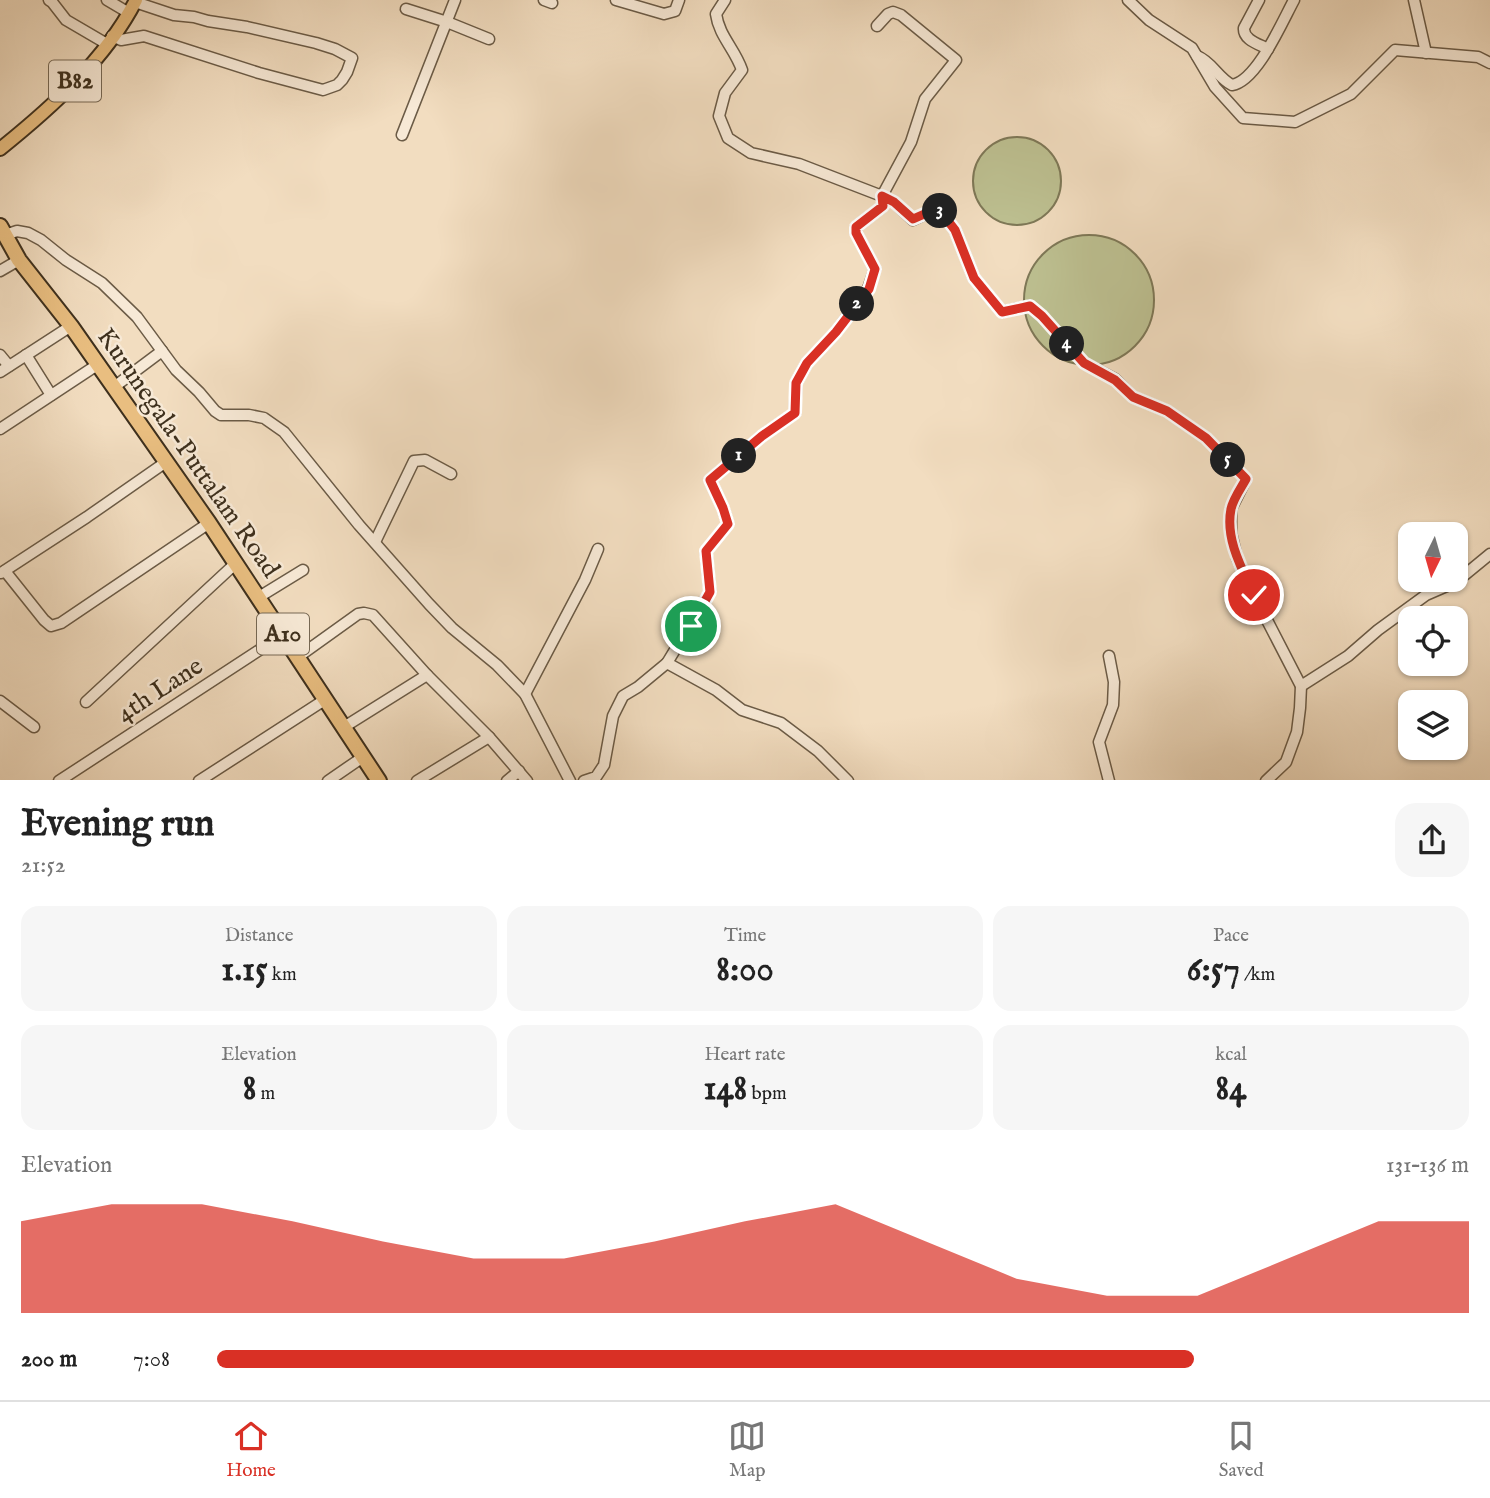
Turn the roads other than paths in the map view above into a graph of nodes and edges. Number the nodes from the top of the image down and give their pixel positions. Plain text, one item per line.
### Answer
1 (49, 0) edge
2 (107, 0) edge
3 (455, 0) edge
4 (616, 0) edge
5 (678, 0) edge
6 (725, 0) edge
7 (1128, 0) edge
8 (1259, 0) edge
9 (1294, 0) edge
10 (1413, 0) edge
11 (133, 5) edge
12 (406, 9) dead end
13 (447, 22) junction
14 (877, 26) dead end
15 (489, 38) dead end
16 (109, 40) junction
17 (1268, 49) junction
18 (1426, 53) junction
19 (1196, 56) junction
20 (1490, 63) edge
21 (402, 135) dead end
22 (0, 149) edge
23 (882, 196) junction
24 (3, 230) edge
25 (19, 260) junction
26 (0, 271) edge
27 (71, 326) junction
28 (162, 351) junction
29 (0, 355) edge
30 (26, 355) junction
31 (97, 365) junction
32 (4, 369) edge
33 (114, 387) junction
34 (51, 395) junction
35 (0, 429) edge
36 (166, 462) junction
37 (451, 474) dead end
38 (209, 523) junction
39 (375, 542) junction
40 (598, 549) dead end
41 (1490, 554) edge
42 (236, 563) junction
43 (303, 570) dead end
44 (2, 572) edge
45 (259, 597) junction
46 (284, 634) junction
47 (1109, 656) dead end
48 (298, 657) junction
49 (667, 663) junction
50 (427, 675) junction
51 (1301, 686) junction
52 (525, 694) junction
53 (326, 699) junction
54 (0, 701) edge
55 (86, 702) dead end
56 (34, 727) dead end
57 (344, 727) junction
58 (489, 737) junction
59 (363, 757) junction
60 (519, 771) junction
61 (598, 779) edge
62 (59, 780) edge
63 (199, 780) edge
64 (328, 780) edge
65 (379, 780) edge
66 (417, 780) edge
67 (507, 780) edge
68 (527, 780) edge
69 (570, 780) edge
70 (584, 780) edge
71 (848, 780) edge
72 (1109, 780) edge
73 (1266, 780) edge

1 - 16 street
2 - 11 street
3 - 13 street
4 - 5 street
6 - 23 street
7 - 19 street
8 - 17 street
9 - 17 street
10 - 18 street
11 - 16 main road, B82
11 - 16 street
12 - 13 street
13 - 15 street
13 - 21 street
14 - 23 street
16 - 22 main road, B82
17 - 19 street
18 - 19 street
18 - 20 street
23 - 49 street
23 - 51 street
24 - 25 highway, Kurunegala-Puttalam Road / A10
24 - 28 street
25 - 26 street
25 - 27 highway, Kurunegala-Puttalam Road / A10
27 - 30 street
27 - 31 highway, Kurunegala-Puttalam Road / A10
28 - 33 street
28 - 39 street
29 - 32 street
30 - 32 street
30 - 34 street
31 - 33 highway, Kurunegala-Puttalam Road / A10
31 - 34 street
33 - 36 highway, Kurunegala-Puttalam Road / A10
34 - 35 street
36 - 38 highway, Kurunegala-Puttalam Road / A10
36 - 44 street
37 - 39 street
38 - 42 highway, Kurunegala-Puttalam Road / A10
38 - 44 street
39 - 52 street
40 - 52 street
41 - 51 street
42 - 45 highway, Kurunegala-Puttalam Road / A10
42 - 55 street
43 - 45 street
45 - 46 highway, Kurunegala-Puttalam Road / A10
46 - 48 highway, Kurunegala-Puttalam Road / A10
46 - 62 street, 4th Lane
47 - 72 street
48 - 50 street
48 - 53 highway, Kurunegala-Puttalam Road / A10
49 - 61 street
49 - 71 street
50 - 57 street
50 - 58 street
51 - 73 street
52 - 69 street
53 - 57 highway, Kurunegala-Puttalam Road / A10
53 - 63 street
54 - 56 street
57 - 59 highway, Kurunegala-Puttalam Road / A10
58 - 60 street
58 - 66 street
59 - 64 street
59 - 65 highway, Kurunegala-Puttalam Road / A10
60 - 67 street
60 - 68 street
61 - 70 street

